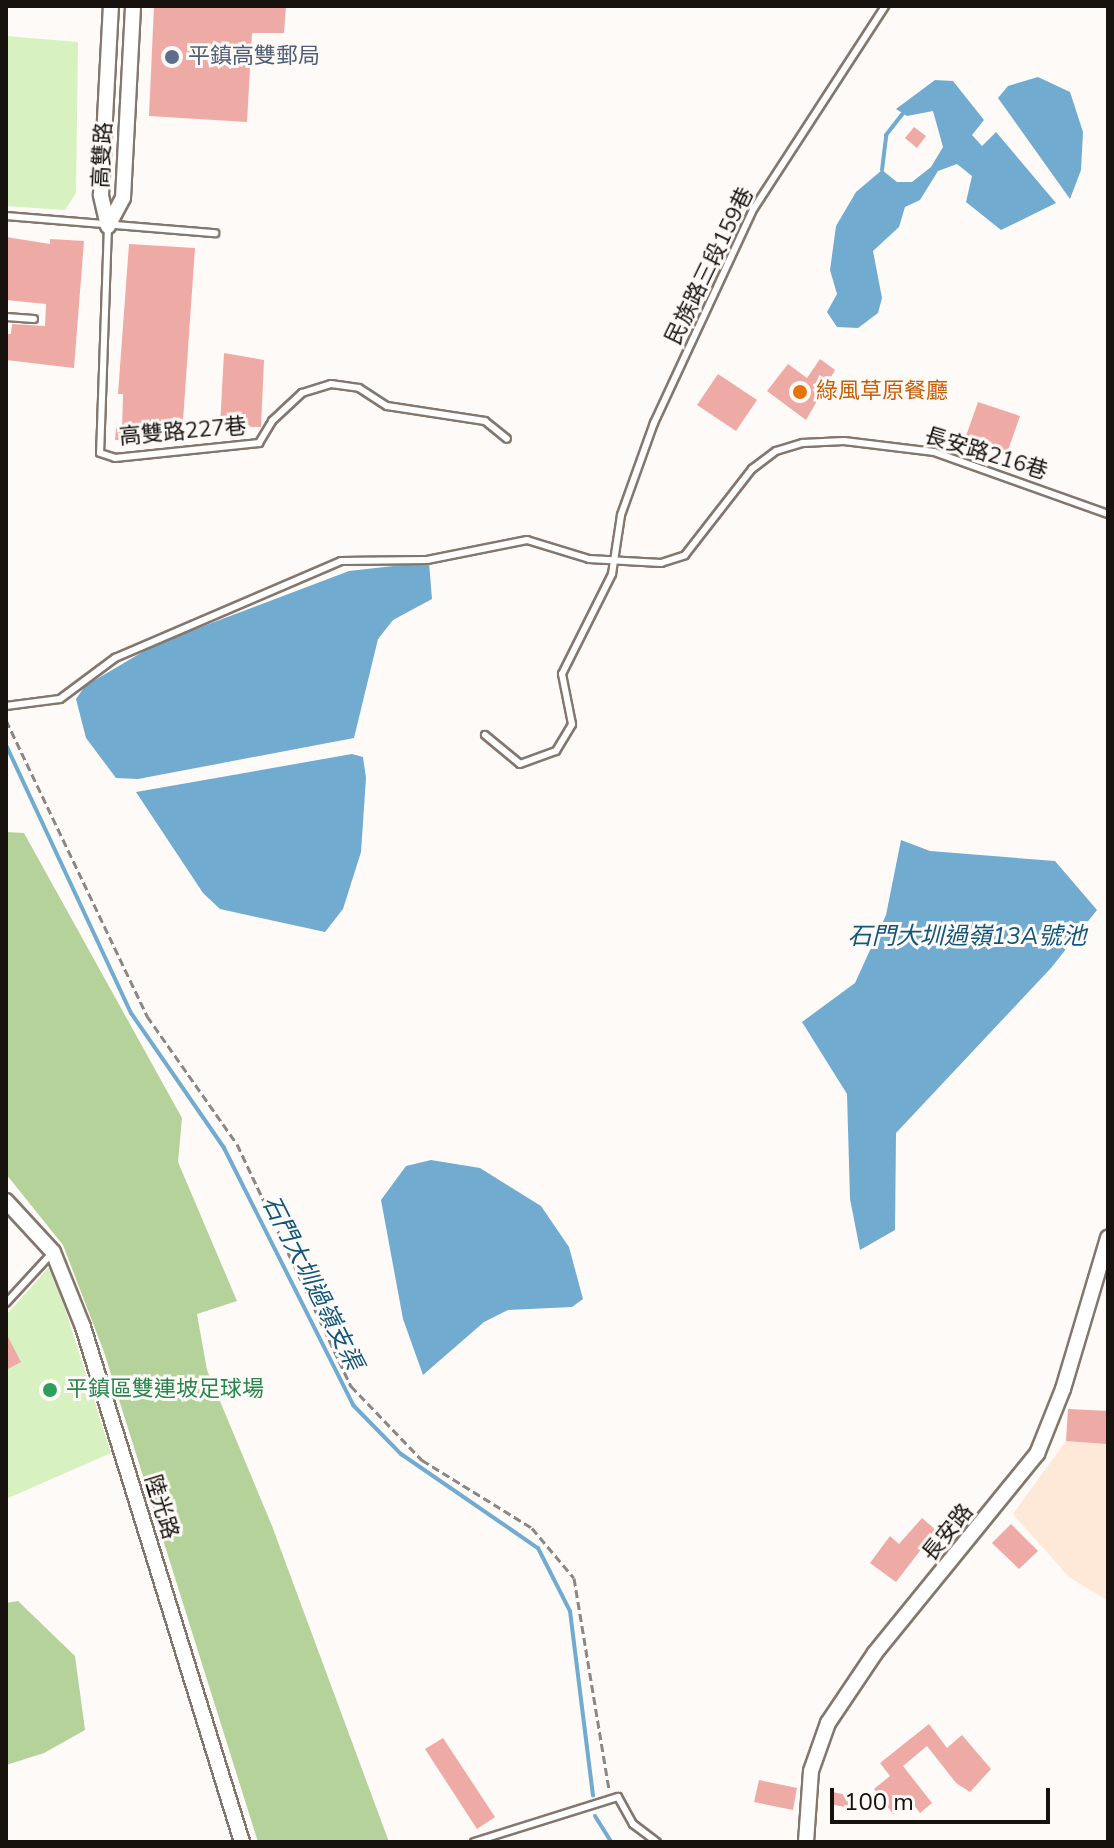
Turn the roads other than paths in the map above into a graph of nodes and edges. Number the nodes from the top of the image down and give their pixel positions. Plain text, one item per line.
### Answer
1 (111, 6) edge
2 (133, 6) edge
3 (885, 6) edge
4 (6, 216) edge
5 (108, 226) junction
6 (215, 233) dead end
7 (6, 317) edge
8 (34, 319) dead end
9 (507, 439) dead end
10 (1108, 514) edge
11 (613, 562) junction
12 (6, 706) edge
13 (485, 735) dead end
14 (6, 1201) edge
15 (1108, 1238) edge
16 (53, 1252) junction
17 (6, 1303) edge
18 (242, 1842) edge
19 (474, 1842) edge
20 (657, 1842) edge
21 (806, 1842) edge

1 - 5 street, 高雙路
2 - 5 street, 高雙路
3 - 11 lane, 民族路三段159巷
4 - 5 lane
5 - 6 lane
5 - 9 lane, 高雙路227巷
7 - 8 lane
10 - 11 lane, 長安路216巷
11 - 12 lane, 長安路216巷
11 - 13 lane, 民族路三段159巷
14 - 16 street, 陸光路
15 - 21 street, 長安路
16 - 17 lane
16 - 18 street, 陸光路
19 - 20 lane

